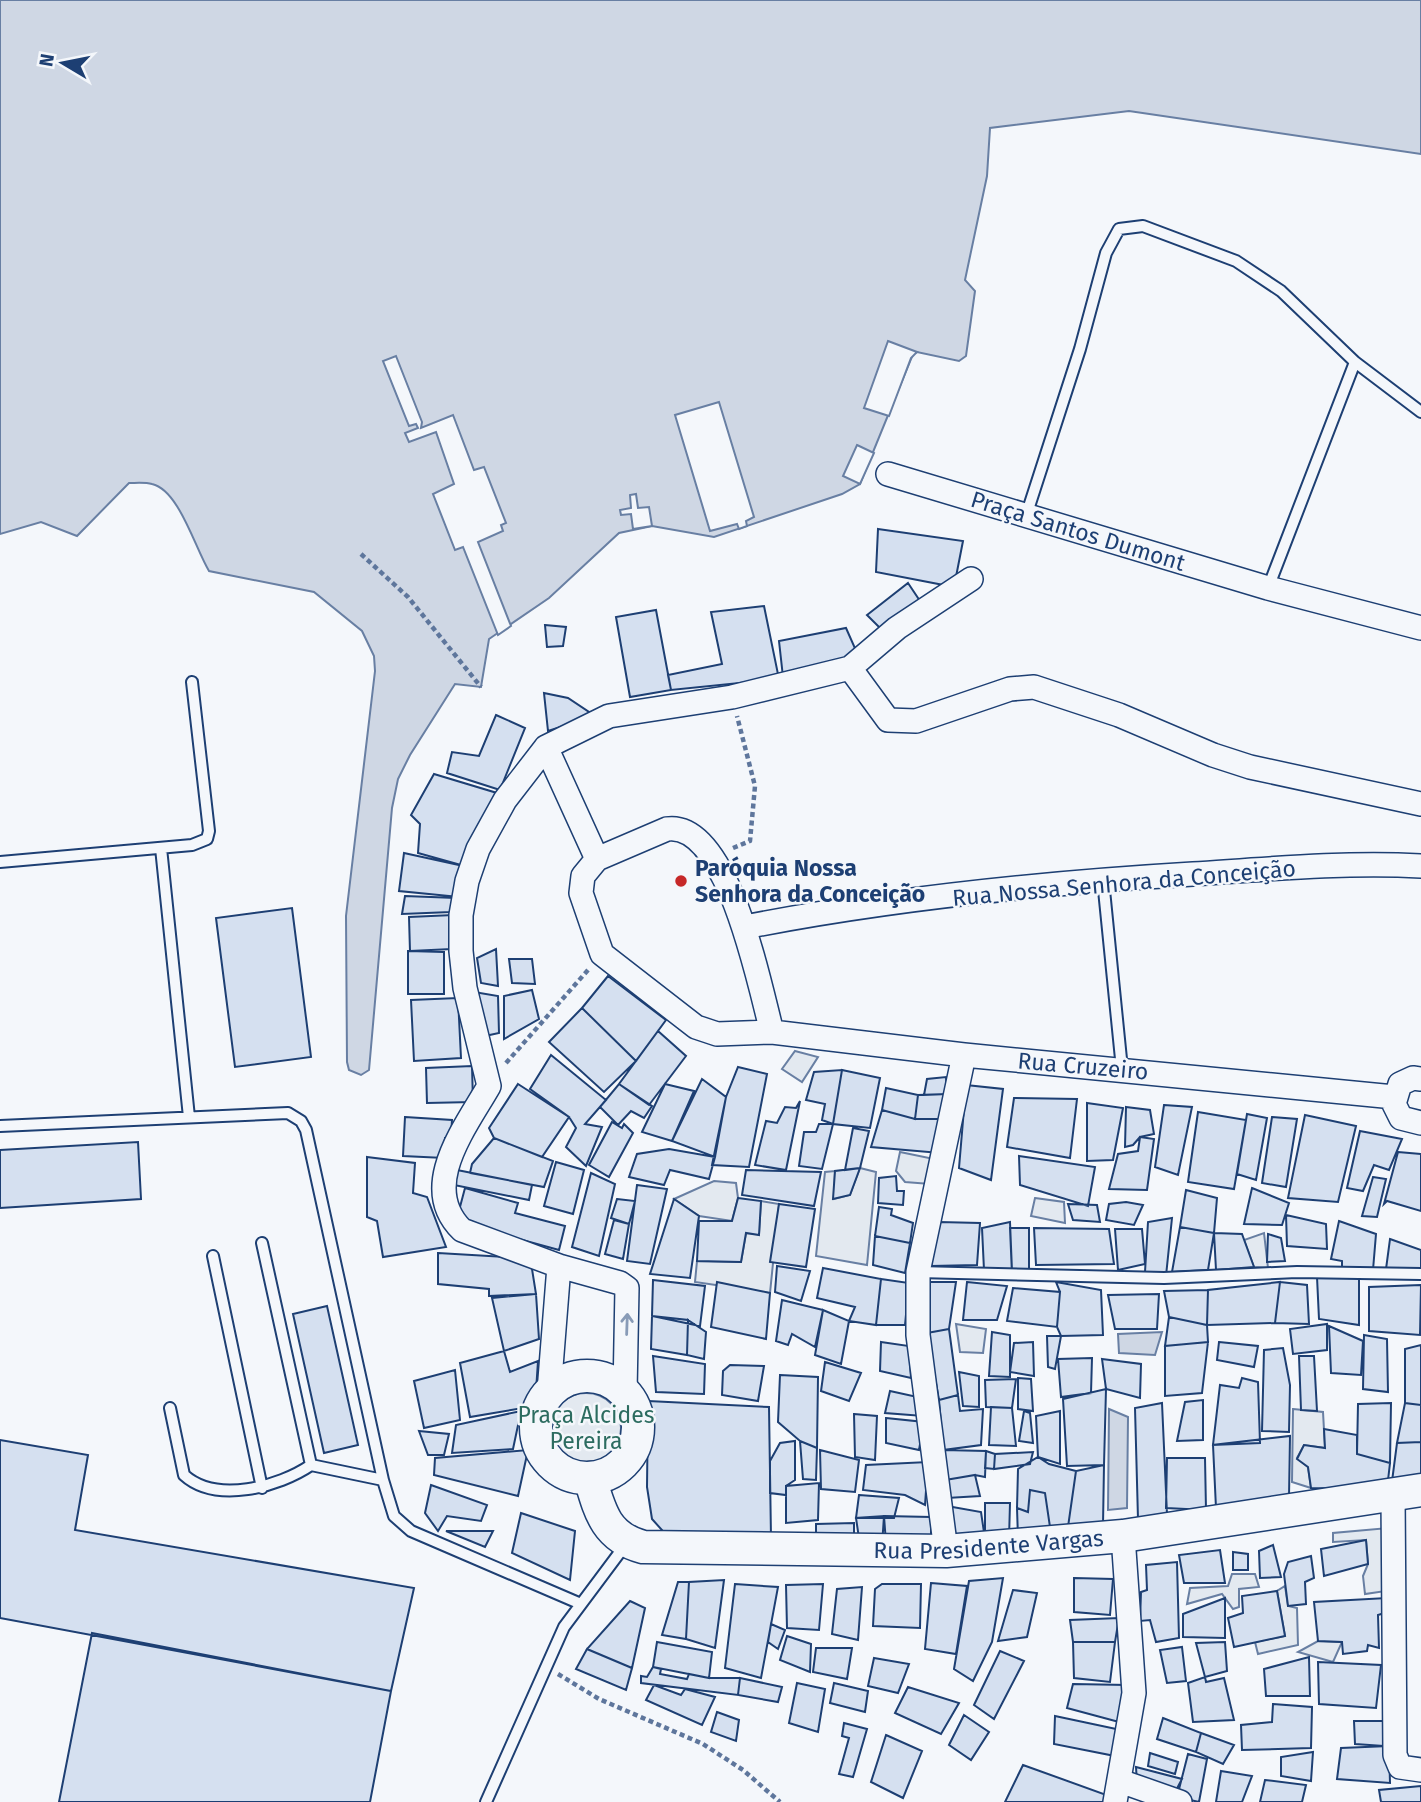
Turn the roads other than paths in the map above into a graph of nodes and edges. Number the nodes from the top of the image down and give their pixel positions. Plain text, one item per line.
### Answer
1 (1355, 362) junction
2 (1421, 412) edge
3 (888, 474) dead end
4 (1026, 516) junction
5 (971, 579) dead end
6 (1268, 588) junction
7 (1421, 628) edge
8 (850, 668) junction
9 (192, 682) dead end
10 (546, 747) junction
11 (1421, 804) edge
12 (162, 848) junction
13 (597, 859) junction
14 (0, 862) edge
15 (1421, 866) edge
16 (1103, 880) junction
17 (745, 927) junction
18 (772, 1032) junction
19 (964, 1055) junction
20 (1122, 1069) junction
21 (1421, 1079) edge
22 (1394, 1097) junction
23 (189, 1117) junction
24 (1421, 1123) edge
25 (0, 1126) edge
26 (262, 1243) dead end
27 (213, 1256) dead end
28 (559, 1266) junction
29 (918, 1272) junction
30 (1421, 1274) edge
31 (549, 1392) junction
32 (625, 1392) junction
33 (170, 1408) dead end
34 (311, 1465) junction
35 (590, 1478) junction
36 (383, 1480) junction
37 (262, 1488) junction
38 (1407, 1493) edge
39 (1123, 1536) junction
40 (627, 1542) junction
41 (946, 1550) junction
42 (581, 1604) junction
43 (1421, 1770) edge
44 (1117, 1792) edge
45 (486, 1802) edge
46 (1180, 1802) edge

1 - 2 lane
1 - 4 lane
1 - 6 lane
3 - 4 street, Praça Santos Dumont
4 - 6 street, Praça Santos Dumont
5 - 8 street
6 - 7 street, Praça Santos Dumont
8 - 10 street
8 - 11 street
9 - 12 lane
10 - 13 street
10 - 28 street
12 - 14 lane
12 - 23 lane
13 - 17 street
13 - 18 street, Rua Cruzeiro
15 - 16 street, Rua Nossa Senhora da Conceição
16 - 17 street, Rua Nossa Senhora da Conceição
16 - 20 lane
17 - 18 street
18 - 19 street, Rua Cruzeiro
19 - 20 street, Rua Cruzeiro
19 - 29 street
20 - 22 street, Rua Cruzeiro
21 - 22 street
22 - 24 street
23 - 25 lane
23 - 36 lane
26 - 34 lane
27 - 37 lane
28 - 31 street
32 -> 28 street
29 - 30 lane
29 - 41 street
31 - 32 street
31 - 35 street
32 - 35 street
33 - 37 lane
34 - 36 lane
34 - 37 lane
35 - 40 street
36 - 42 lane
38 - 39 street, Rua Presidente Vargas
38 - 43 street
39 - 41 street, Rua Presidente Vargas
39 - 44 street
40 - 41 street, Rua Presidente Vargas
40 - 42 lane
42 - 45 lane
44 - 46 street

